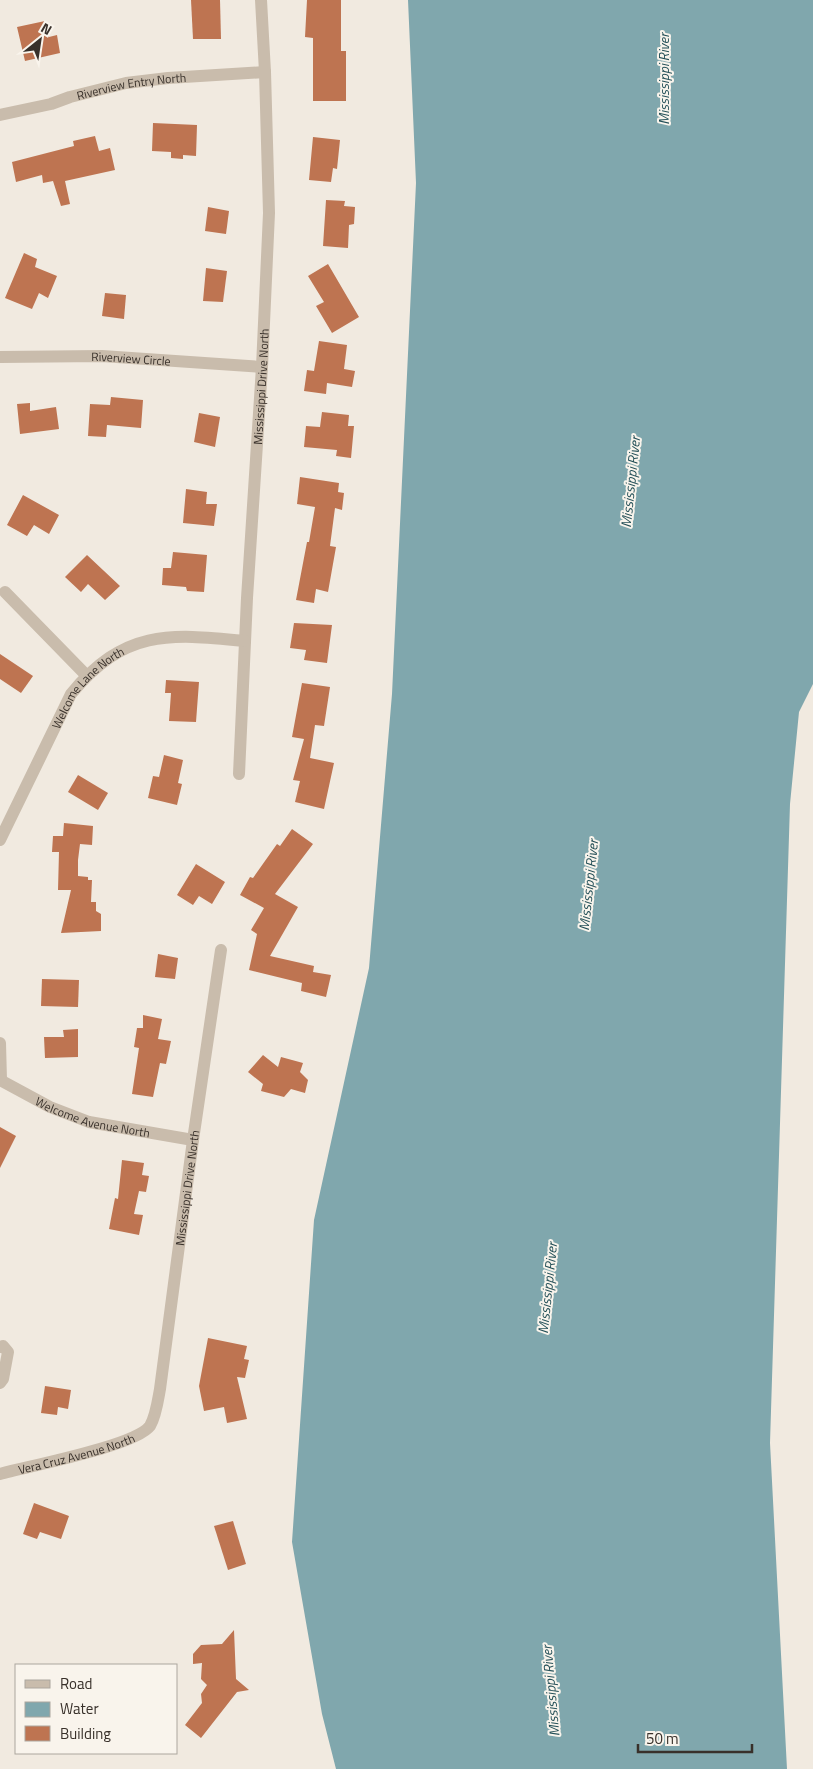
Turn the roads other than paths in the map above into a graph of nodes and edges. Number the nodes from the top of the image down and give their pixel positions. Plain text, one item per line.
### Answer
1 (261, 0) edge
2 (264, 72) junction
3 (0, 115) edge
4 (0, 357) edge
5 (262, 367) junction
6 (5, 592) dead end
7 (244, 641) junction
8 (86, 675) junction
9 (239, 774) dead end
10 (0, 840) edge
11 (221, 950) dead end
12 (0, 1043) edge
13 (0, 1080) edge
14 (193, 1140) junction
15 (0, 1347) edge
16 (0, 1383) edge
17 (150, 1426) joint
18 (0, 1474) edge

1 - 2 street, Mississippi Drive North
2 - 3 street, Riverview Entry North
2 - 5 street, Mississippi Drive North
4 - 5 street, Riverview Circle
5 - 7 street, Mississippi Drive North
6 - 8 street
7 - 8 street, Welcome Lane North
7 - 9 street, Mississippi Drive North
8 - 10 street, Welcome Lane North
11 - 14 street, Mississippi Drive North
12 - 13 street
13 - 14 street, Welcome Avenue North
14 - 17 street, Mississippi Drive North
15 - 16 street
17 - 18 street, Vera Cruz Avenue North

